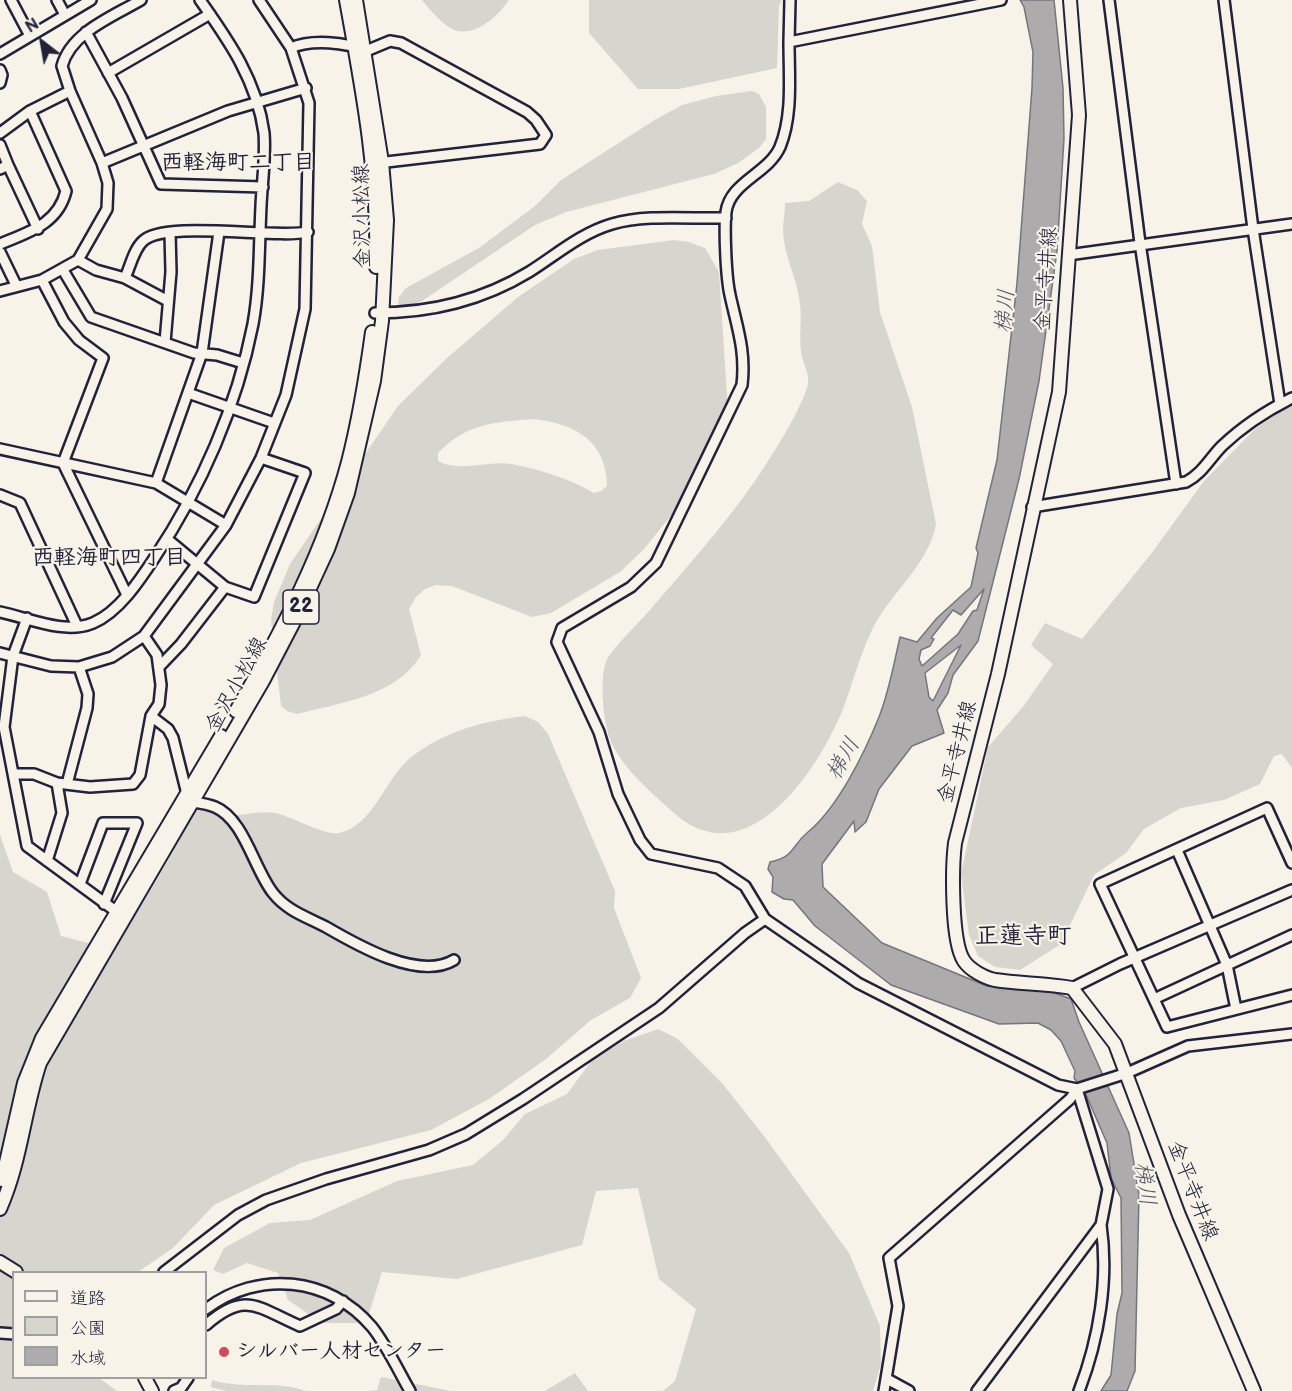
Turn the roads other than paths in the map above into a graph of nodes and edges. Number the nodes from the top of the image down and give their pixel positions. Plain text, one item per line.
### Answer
1 (11, 0) edge
2 (57, 0) edge
3 (91, 0) edge
4 (141, 0) edge
5 (200, 0) edge
6 (259, 0) edge
7 (346, 0) edge
8 (356, 0) edge
9 (790, 0) edge
10 (1000, 0) edge
11 (1070, 0) edge
12 (1109, 0) edge
13 (1224, 0) edge
14 (210, 14) junction
15 (65, 15) junction
16 (86, 32) junction
17 (30, 36) junction
18 (789, 42) junction
19 (353, 45) junction
20 (291, 48) junction
21 (366, 51) junction
22 (0, 54) edge
23 (0, 70) edge
24 (108, 73) junction
25 (0, 83) edge
26 (306, 88) junction
27 (70, 91) junction
28 (257, 102) junction
29 (30, 111) junction
30 (0, 133) edge
31 (0, 146) edge
32 (143, 146) junction
33 (102, 163) junction
34 (378, 163) junction
35 (4, 167) edge
36 (263, 187) junction
37 (726, 218) junction
38 (1292, 224) edge
39 (38, 229) junction
40 (1253, 229) junction
41 (261, 231) junction
42 (219, 232) junction
43 (308, 232) junction
44 (170, 233) junction
45 (1140, 243) junction
46 (0, 244) edge
47 (0, 252) edge
48 (1068, 255) junction
49 (78, 260) junction
50 (63, 270) junction
51 (125, 278) junction
52 (42, 280) junction
53 (16, 285) junction
54 (0, 291) edge
55 (168, 301) junction
56 (379, 313) junction
57 (165, 342) junction
58 (202, 353) junction
59 (243, 363) junction
60 (188, 393) junction
61 (1292, 398) edge
62 (1280, 404) junction
63 (230, 408) junction
64 (274, 423) junction
65 (0, 449) edge
66 (261, 459) junction
67 (63, 462) junction
68 (156, 483) junction
69 (1176, 484) junction
70 (0, 495) edge
71 (188, 502) junction
72 (1032, 507) junction
73 (226, 525) junction
74 (167, 539) junction
75 (198, 564) junction
76 (225, 587) junction
77 (127, 595) junction
78 (0, 612) edge
79 (27, 618) junction
80 (77, 626) junction
81 (144, 636) junction
82 (0, 653) edge
83 (12, 656) junction
84 (160, 666) junction
85 (80, 667) junction
86 (151, 716) junction
87 (13, 774) junction
88 (62, 784) junction
89 (190, 798) junction
90 (1177, 850) junction
91 (47, 861) junction
92 (1292, 863) edge
93 (80, 884) junction
94 (1292, 890) edge
95 (104, 904) junction
96 (117, 912) junction
97 (765, 920) junction
98 (1211, 925) junction
99 (1292, 935) edge
100 (1134, 958) junction
101 (454, 960) dead end
102 (1227, 964) junction
103 (1072, 988) junction
104 (1292, 995) edge
105 (1154, 999) junction
106 (1236, 1010) junction
107 (1292, 1034) edge
108 (1122, 1074) junction
109 (1077, 1089) junction
110 (0, 1186) edge
111 (0, 1209) edge
112 (1101, 1225) junction
113 (0, 1262) edge
114 (14, 1271) edge
115 (165, 1271) edge
116 (343, 1301) junction
117 (207, 1308) edge
118 (207, 1324) edge
119 (187, 1379) edge
120 (887, 1379) junction
121 (174, 1391) edge
122 (410, 1391) edge
123 (884, 1391) edge
124 (909, 1391) edge
125 (977, 1391) edge
126 (1079, 1391) edge
127 (1254, 1391) edge

1 - 17 street
2 - 15 street
3 - 15 street
4 - 16 street
5 - 14 street
6 - 20 street
7 - 19 main road, 金沢小松線 / 22
8 - 21 main road, 金沢小松線 / 22
9 - 18 street
10 - 18 street
11 - 48 main road, 金平寺井線
12 - 45 street
13 - 40 street
14 - 24 street
14 - 28 street
15 - 17 street
16 - 24 street
16 - 27 street
17 - 22 street
18 - 37 street
19 - 20 street
19 - 21 street
19 - 34 main road, 金沢小松線 / 22
20 - 26 street
21 - 34 main road, 金沢小松線 / 22
21 - 34 street
23 - 25 street
24 - 32 street
26 - 28 street
26 - 43 street
27 - 29 street
27 - 33 street
28 - 32 street
28 - 36 street
29 - 30 street
29 - 39 street
31 - 35 street
32 - 33 street
32 - 36 street
33 - 49 street
34 - 56 main road, 金沢小松線 / 22
35 - 39 street
36 - 41 street
37 - 56 street
37 - 97 street
38 - 40 street
39 - 46 street
40 - 45 street
40 - 62 street
41 - 42 street
41 - 43 street
41 - 59 street
42 - 44 street
42 - 58 street
43 - 64 street
44 - 51 street
44 - 55 street
45 - 48 street
45 - 69 street
47 - 53 street
48 - 72 main road, 金平寺井線
49 - 50 street
49 - 51 street
50 - 52 street
50 - 57 street
51 - 55 street
52 - 53 street
52 - 67 street
53 - 54 street
55 - 57 street
56 - 89 main road, 金沢小松線 / 22
57 - 58 street
58 - 59 street
58 - 60 street
59 - 63 street
60 - 63 street
60 - 68 street
61 - 62 street
62 - 69 street
63 - 64 street
63 - 71 street
64 - 66 street
65 - 67 street
66 - 73 street
66 - 76 street
67 - 68 street
67 - 77 street
68 - 71 street
69 - 72 street
70 - 80 street
71 - 73 street
71 - 74 street
72 - 103 main road, 金平寺井線
73 - 75 street
74 - 75 street
74 - 77 street
75 - 76 street
75 - 81 street
76 - 84 street
77 - 80 street
78 - 79 street
79 - 80 street
79 - 83 street
81 - 84 street
81 - 85 street
82 - 83 street
83 - 85 street
83 - 87 street
84 - 86 street
85 - 88 street
86 - 88 street
86 - 89 street
87 - 88 street
87 - 91 street
88 - 91 street
89 - 96 main road, 金沢小松線 / 22
89 - 101 street
89 - 111 main road, 金沢小松線 / 22
90 - 92 street
90 - 98 street
90 - 100 street
91 - 93 street
93 - 95 street
93 - 95 street
94 - 98 street
95 - 96 street
96 - 110 main road, 金沢小松線 / 22
97 - 109 street
97 - 115 street
98 - 100 street
98 - 102 street
99 - 102 street
100 - 103 street
100 - 105 street
102 - 105 street
102 - 106 street
103 - 108 main road, 金平寺井線
104 - 106 street
105 - 106 street
107 - 108 street
108 - 109 street
108 - 127 main road, 金平寺井線
109 - 112 street
109 - 120 street
112 - 125 street
112 - 126 street
113 - 114 main road
116 - 117 street
116 - 118 street
116 - 122 street
119 - 121 street
120 - 123 street
120 - 124 street

